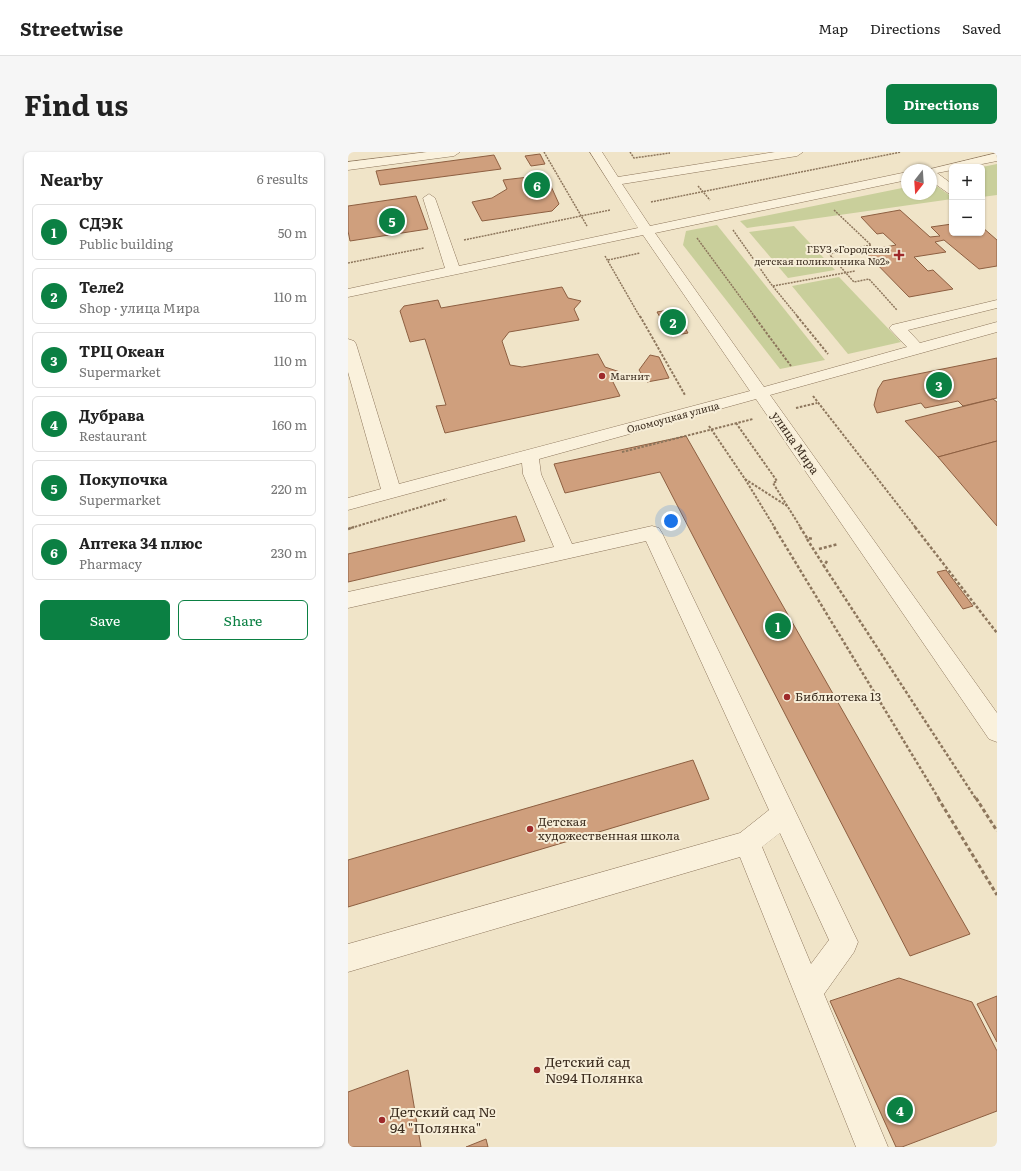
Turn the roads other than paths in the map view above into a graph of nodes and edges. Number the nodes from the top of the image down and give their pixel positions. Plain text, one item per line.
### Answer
1 (454, 152) edge
2 (596, 152) edge
3 (797, 152) edge
4 (770, 154) edge
5 (375, 157) edge
6 (997, 157) edge
7 (348, 166) edge
8 (937, 170) edge
9 (901, 177) edge
10 (937, 179) edge
11 (615, 181) junction
12 (949, 188) edge
13 (429, 198) dead end
14 (646, 230) junction
15 (454, 270) junction
16 (348, 293) edge
17 (997, 304) edge
18 (997, 327) edge
19 (348, 344) edge
20 (918, 350) junction
21 (761, 392) junction
22 (530, 456) junction
23 (392, 493) junction
24 (348, 504) edge
25 (566, 552) junction
26 (348, 600) edge
27 (997, 732) edge
28 (784, 814) junction
29 (747, 843) junction
30 (348, 958) edge
31 (809, 990) junction
32 (872, 1147) edge

1 - 5 street
2 - 11 street, улица Мира
3 - 4 street
4 - 11 street
5 - 7 street
6 - 8 street
9 - 14 street
10 - 12 street
11 - 14 street, улица Мира
13 - 15 street
14 - 15 street
14 - 21 street, улица Мира
15 - 16 street
17 - 20 street
18 - 20 street, Оломоуцкая улица
19 - 23 street
20 - 21 street, Оломоуцкая улица
21 - 22 street, Оломоуцкая улица
21 - 27 street, улица Мира
22 - 23 street, Оломоуцкая улица
22 - 25 street
23 - 24 street, Оломоуцкая улица
25 - 26 street
25 - 28 street
28 - 29 street
28 - 31 street
29 - 30 street
29 - 31 street
31 - 32 street

